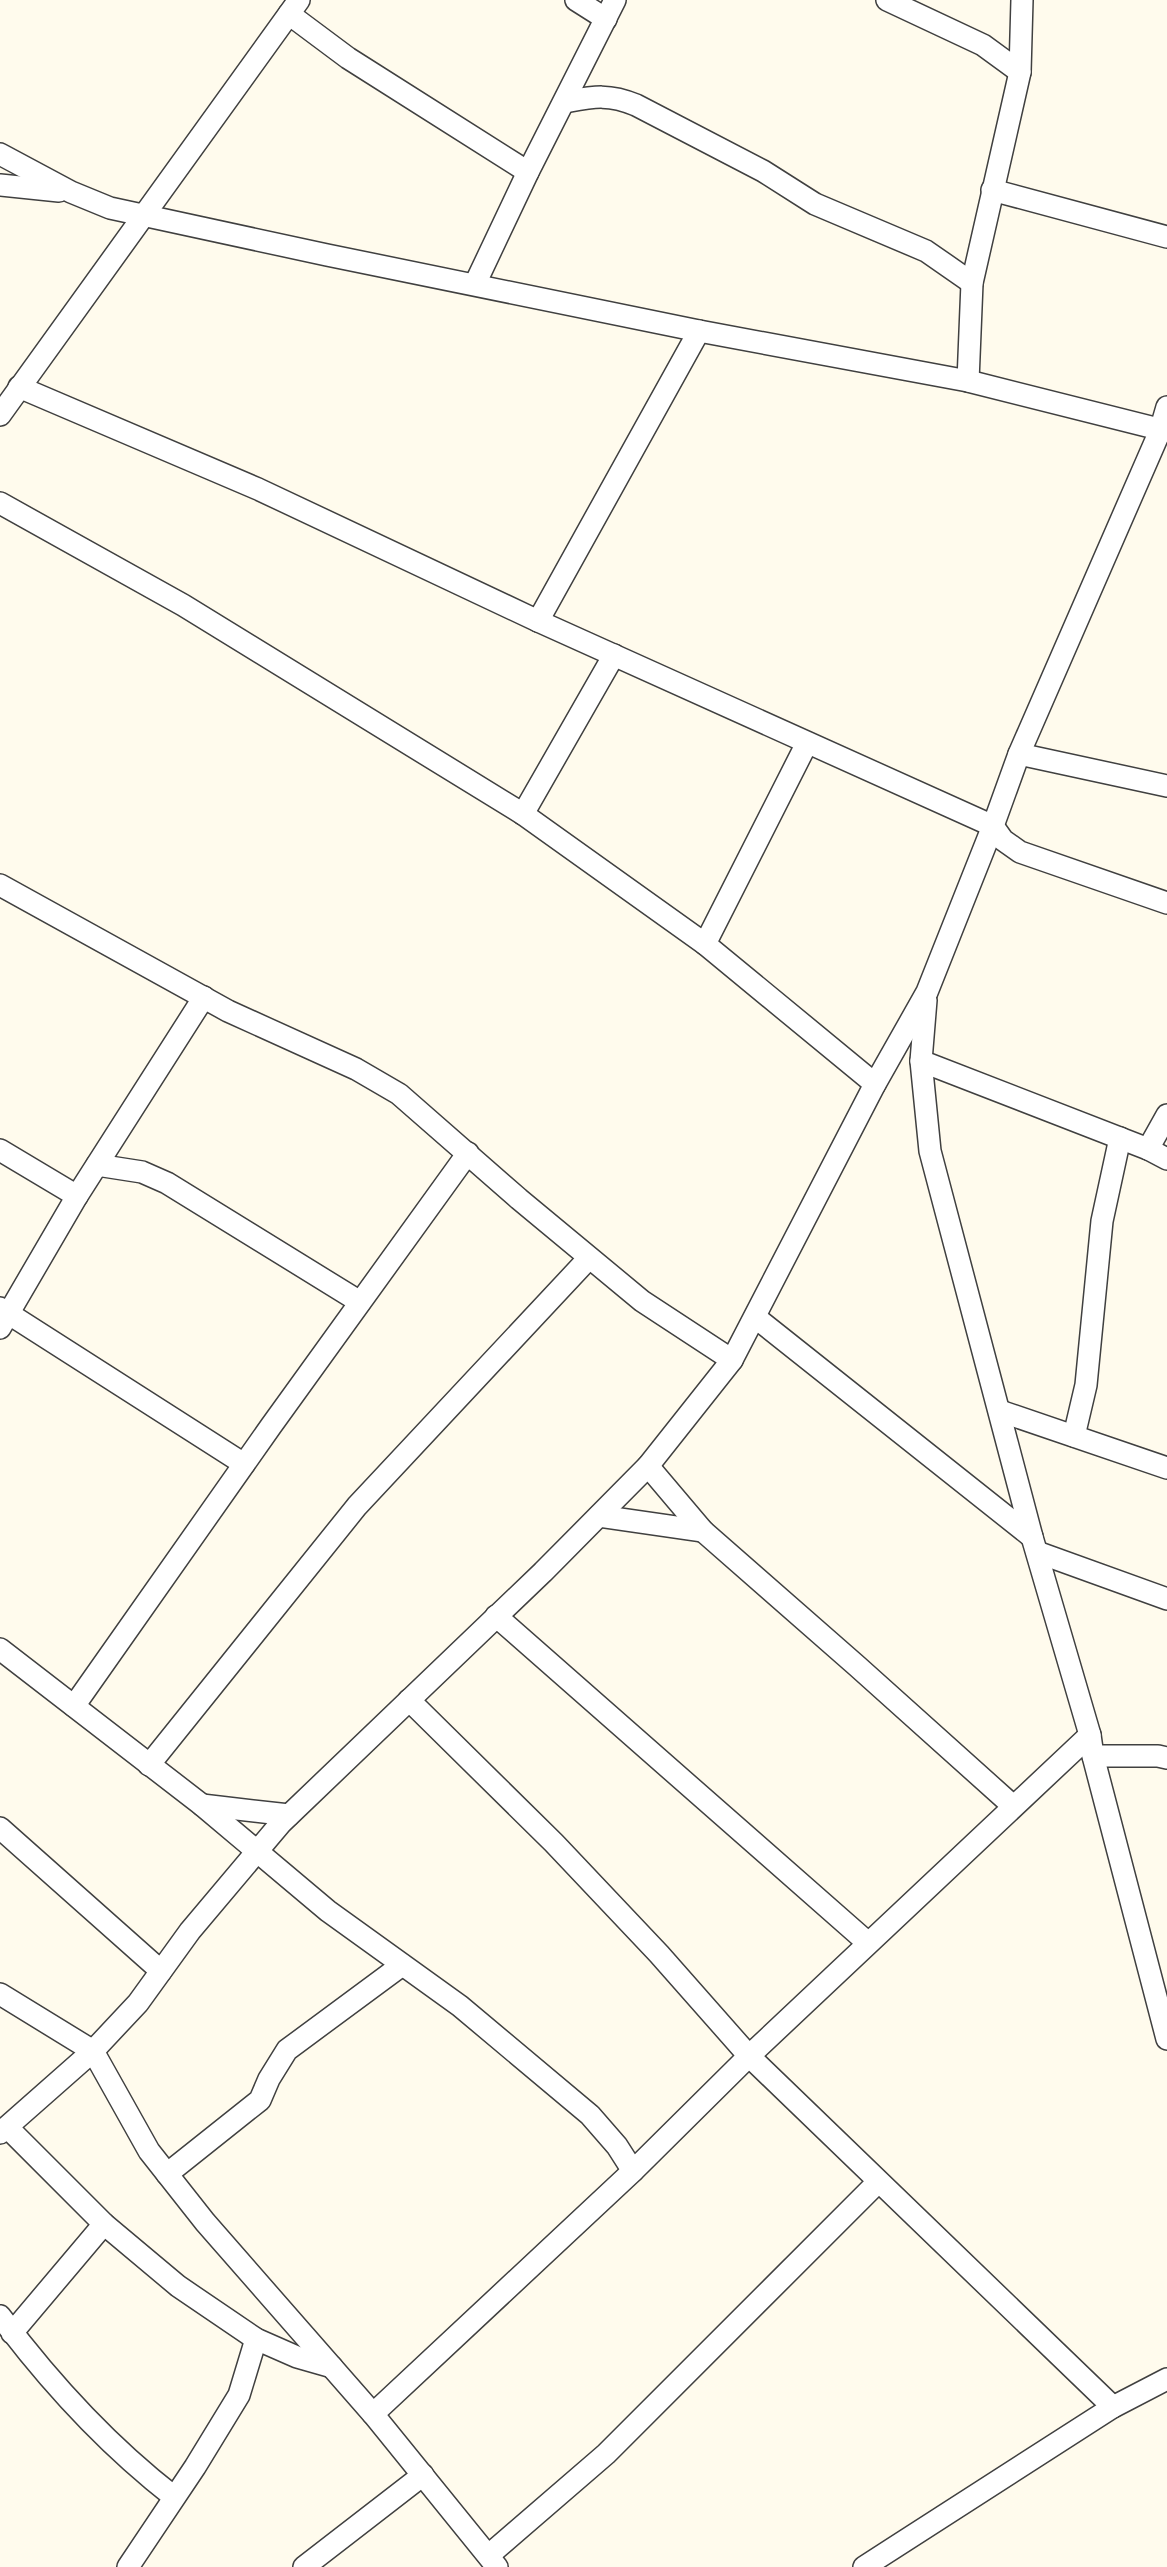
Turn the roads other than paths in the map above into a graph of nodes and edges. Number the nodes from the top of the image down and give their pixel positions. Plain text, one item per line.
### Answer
1 (576, 0) edge
2 (887, 0) edge
3 (1022, 0) edge
4 (294, 7) edge
5 (610, 9) edge
6 (1020, 72) junction
7 (564, 102) junction
8 (0, 154) edge
9 (528, 172) junction
10 (0, 185) edge
11 (992, 190) junction
12 (71, 192) junction
13 (143, 215) junction
14 (1167, 237) edge
15 (972, 283) junction
16 (475, 284) junction
17 (699, 331) junction
18 (968, 381) junction
19 (19, 387) junction
20 (1167, 407) edge
21 (0, 415) edge
22 (1164, 431) edge
23 (0, 503) edge
24 (538, 621) junction
25 (615, 656) junction
26 (807, 742) junction
27 (1019, 754) junction
28 (1167, 786) edge
29 (523, 814) junction
30 (993, 826) junction
31 (0, 885) edge
32 (1167, 903) edge
33 (705, 944) junction
34 (927, 992) junction
35 (204, 997) junction
36 (921, 1061) junction
37 (875, 1084) junction
38 (1167, 1115) edge
39 (1119, 1138) junction
40 (0, 1150) edge
41 (468, 1153) junction
42 (1158, 1154) edge
43 (97, 1165) junction
44 (77, 1196) junction
45 (589, 1258) junction
46 (360, 1302) junction
47 (3, 1316) edge
48 (754, 1317) junction
49 (732, 1360) junction
50 (1000, 1411) junction
51 (1074, 1436) junction
52 (244, 1464) junction
53 (648, 1466) junction
54 (1167, 1468) edge
55 (599, 1516) junction
56 (703, 1531) junction
57 (1035, 1544) junction
58 (1167, 1599) edge
59 (496, 1616) junction
60 (0, 1649) edge
61 (409, 1700) junction
62 (74, 1706) junction
63 (1090, 1735) junction
64 (1093, 1756) junction
65 (1167, 1758) edge
66 (149, 1765) junction
67 (201, 1805) junction
68 (1013, 1806) junction
69 (289, 1815) junction
70 (0, 1828) edge
71 (256, 1850) junction
72 (868, 1943) junction
73 (402, 1965) junction
74 (161, 1971) junction
75 (0, 1994) edge
76 (1167, 2039) edge
77 (93, 2051) junction
78 (749, 2056) junction
79 (4, 2130) edge
80 (633, 2171) junction
81 (167, 2174) junction
82 (878, 2182) junction
83 (104, 2224) junction
84 (6, 2325) edge
85 (256, 2339) junction
86 (332, 2367) junction
87 (1167, 2379) edge
88 (1113, 2407) junction
89 (373, 2414) junction
90 (423, 2475) junction
91 (174, 2497) junction
92 (493, 2561) edge
93 (128, 2567) edge
94 (304, 2567) edge
95 (864, 2567) edge

1 - 5 street
2 - 6 street
3 - 6 street
4 - 9 street
4 - 13 street
5 - 7 street
6 - 11 street
7 - 9 street
7 - 15 street
8 - 12 street
9 - 16 street
10 - 12 street
11 - 14 street
11 - 15 street
12 - 13 street
13 - 16 street
13 - 19 street
15 - 18 street
16 - 17 street
17 - 18 street
17 - 24 street
18 - 22 street
19 - 21 street
19 - 24 street
20 - 22 street
22 - 27 street
23 - 29 street
24 - 25 street
25 - 26 street
25 - 29 street
26 - 30 street
26 - 33 street
27 - 28 street
27 - 30 street
29 - 33 street
30 - 32 street
30 - 34 street
31 - 35 street
33 - 37 street
34 - 36 street
34 - 37 street
35 - 41 street
35 - 43 street
36 - 39 street
36 - 50 street
37 - 48 street
38 - 42 street
39 - 42 street
39 - 51 street
40 - 44 street
41 - 45 street
41 - 46 street
43 - 44 street
43 - 46 street
44 - 47 street
45 - 49 street
45 - 66 street
46 - 52 street
47 - 52 street
48 - 49 street
48 - 57 street
49 - 53 street
50 - 51 street
50 - 57 street
51 - 54 street
52 - 62 street
53 - 55 street
53 - 56 street
55 - 56 street
55 - 59 street
56 - 68 street
57 - 58 street
57 - 63 street
59 - 61 street
59 - 72 street
60 - 62 street
61 - 69 street
61 - 78 street
62 - 66 street
63 - 64 street
63 - 68 street
64 - 65 street
64 - 76 street
66 - 67 street
67 - 69 street
67 - 71 street
68 - 72 street
69 - 71 street
70 - 74 street
71 - 73 street
71 - 74 street
72 - 78 street
73 - 80 street
73 - 81 street
74 - 77 street
75 - 77 street
77 - 79 street
77 - 81 street
78 - 80 street
78 - 82 street
79 - 83 street
80 - 89 street
81 - 86 street
82 - 88 street
82 - 92 street
83 - 84 street
83 - 85 street
84 - 91 street
85 - 86 street
85 - 91 street
86 - 89 street
87 - 88 street
88 - 95 street
89 - 90 street
90 - 92 street
90 - 94 street
91 - 93 street

